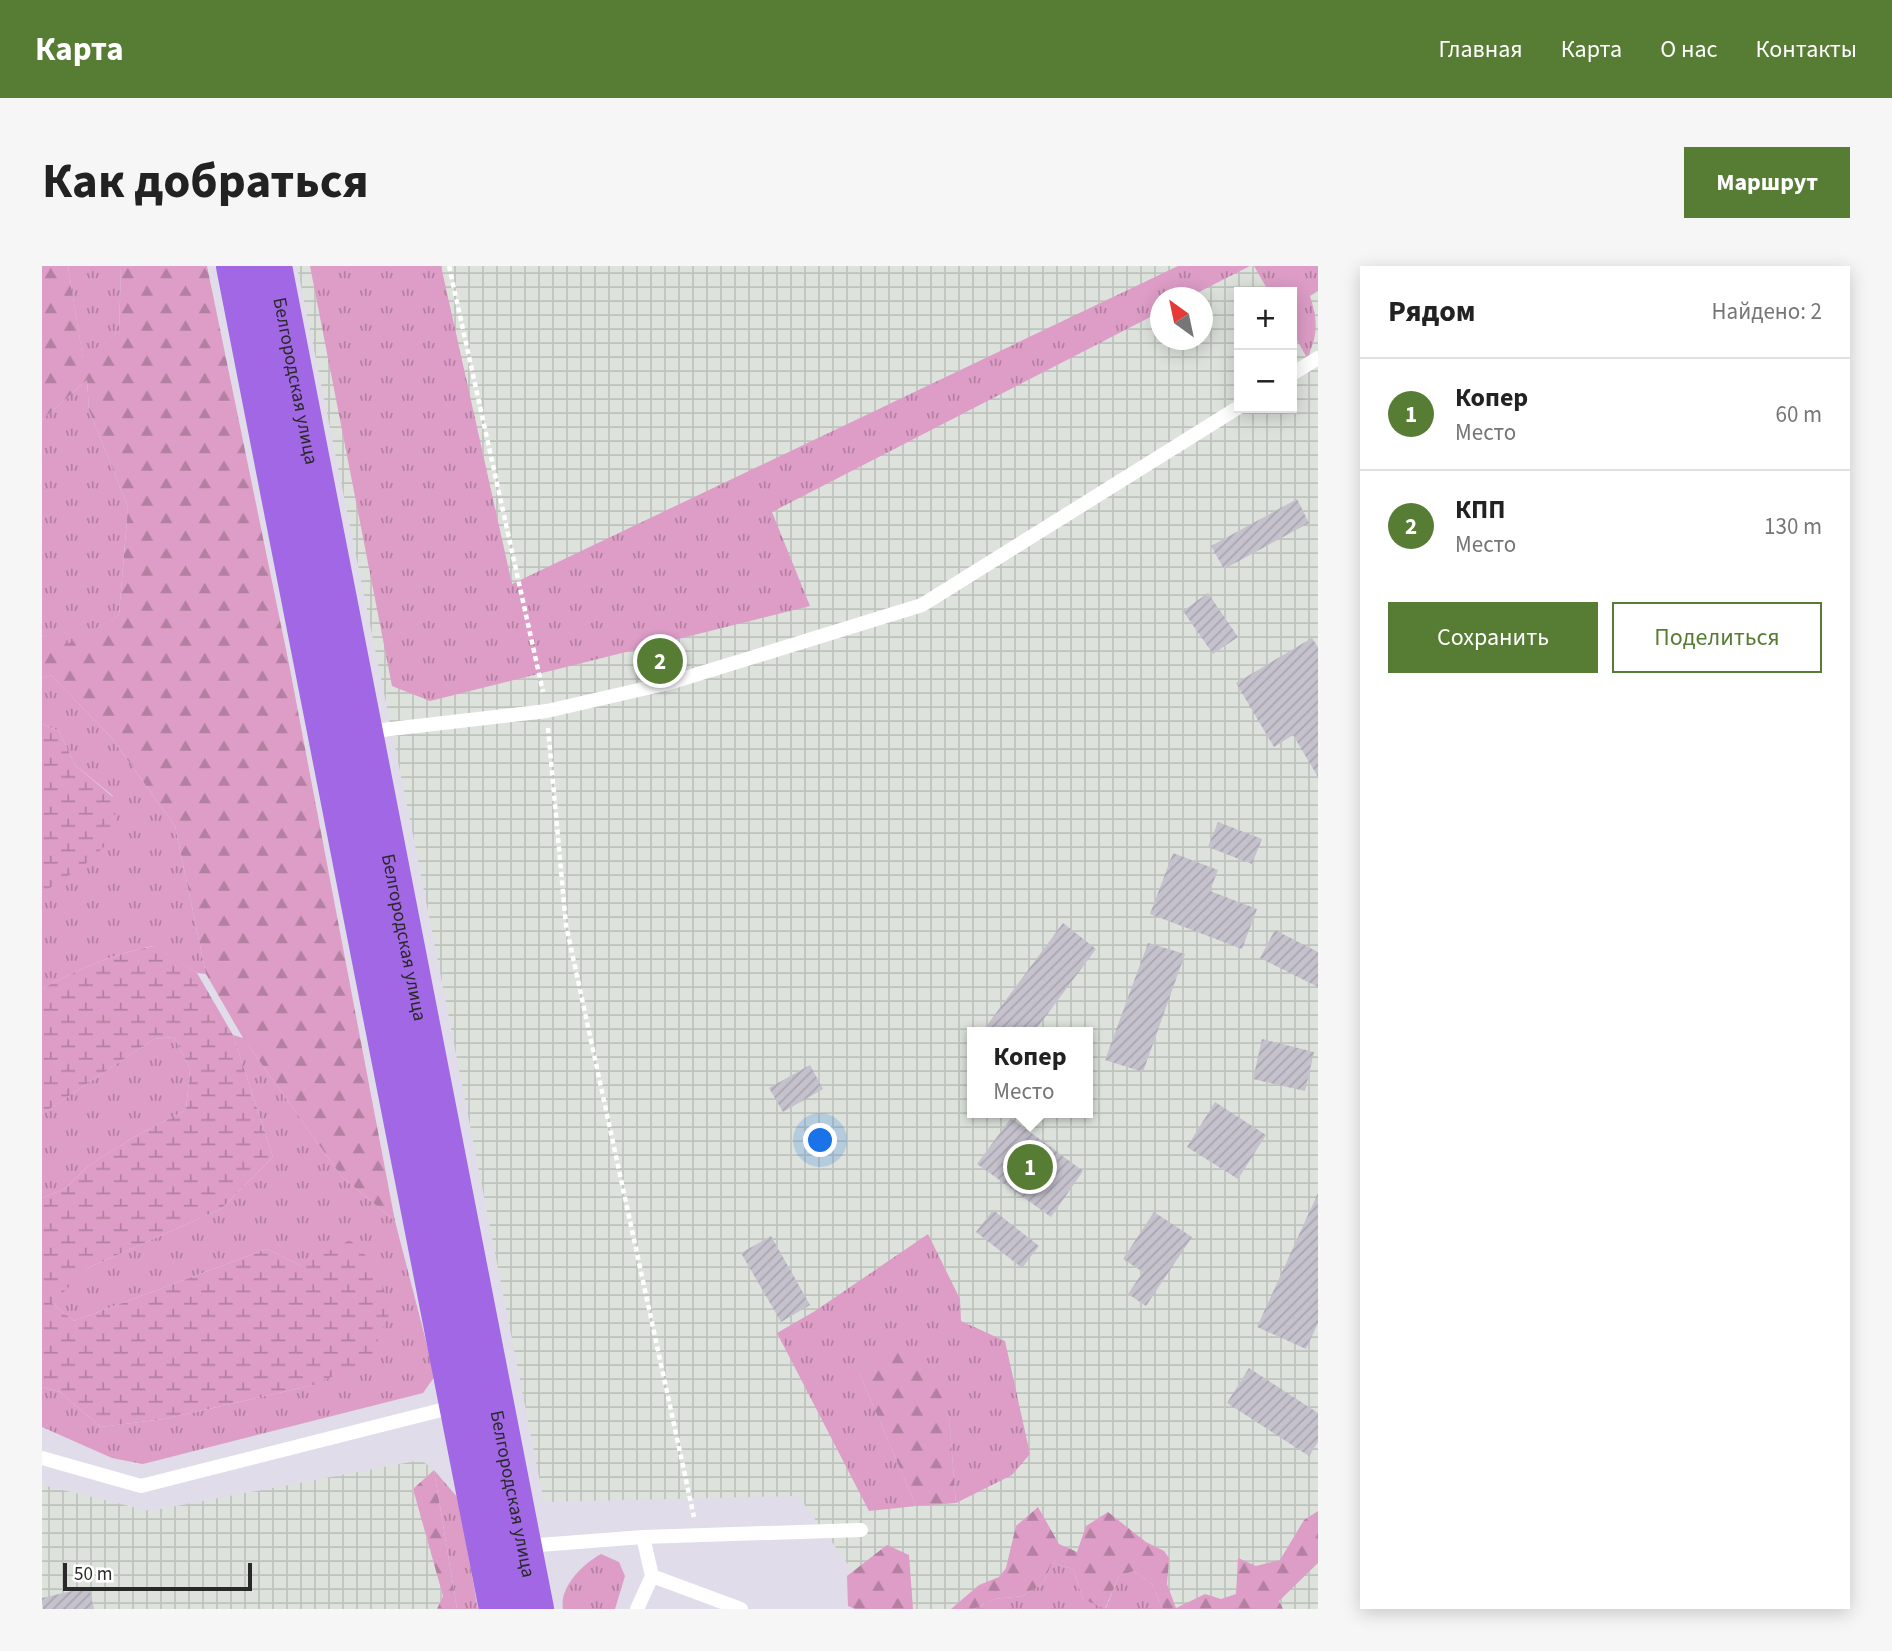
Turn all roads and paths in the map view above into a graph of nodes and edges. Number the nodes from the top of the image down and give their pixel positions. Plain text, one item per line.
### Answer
1 (235, 266) edge
2 (273, 266) edge
3 (449, 266) edge
4 (1318, 358) edge
5 (1297, 371) edge
6 (1234, 410) edge
7 (547, 711) junction
8 (364, 732) junction
9 (458, 1405) junction
10 (42, 1458) edge
11 (861, 1530) dead end
12 (698, 1535) junction
13 (643, 1537) junction
14 (505, 1550) junction
15 (652, 1576) junction
16 (498, 1609) edge
17 (535, 1609) edge
18 (637, 1609) edge
19 (741, 1609) edge

1 - 9 main road, Белгородская улица
2 - 8 main road, Белгородская улица
3 - 7 path
4 - 5 lane
6 - 7 lane
7 - 8 lane
7 - 12 path
8 - 14 main road, Белгородская улица
9 - 10 lane
9 - 14 main road, Белгородская улица
11 - 12 lane
12 - 13 lane
13 - 14 lane
13 - 15 lane
14 - 16 main road, Белгородская улица
14 - 17 main road, Белгородская улица
15 - 18 lane
15 - 19 lane

